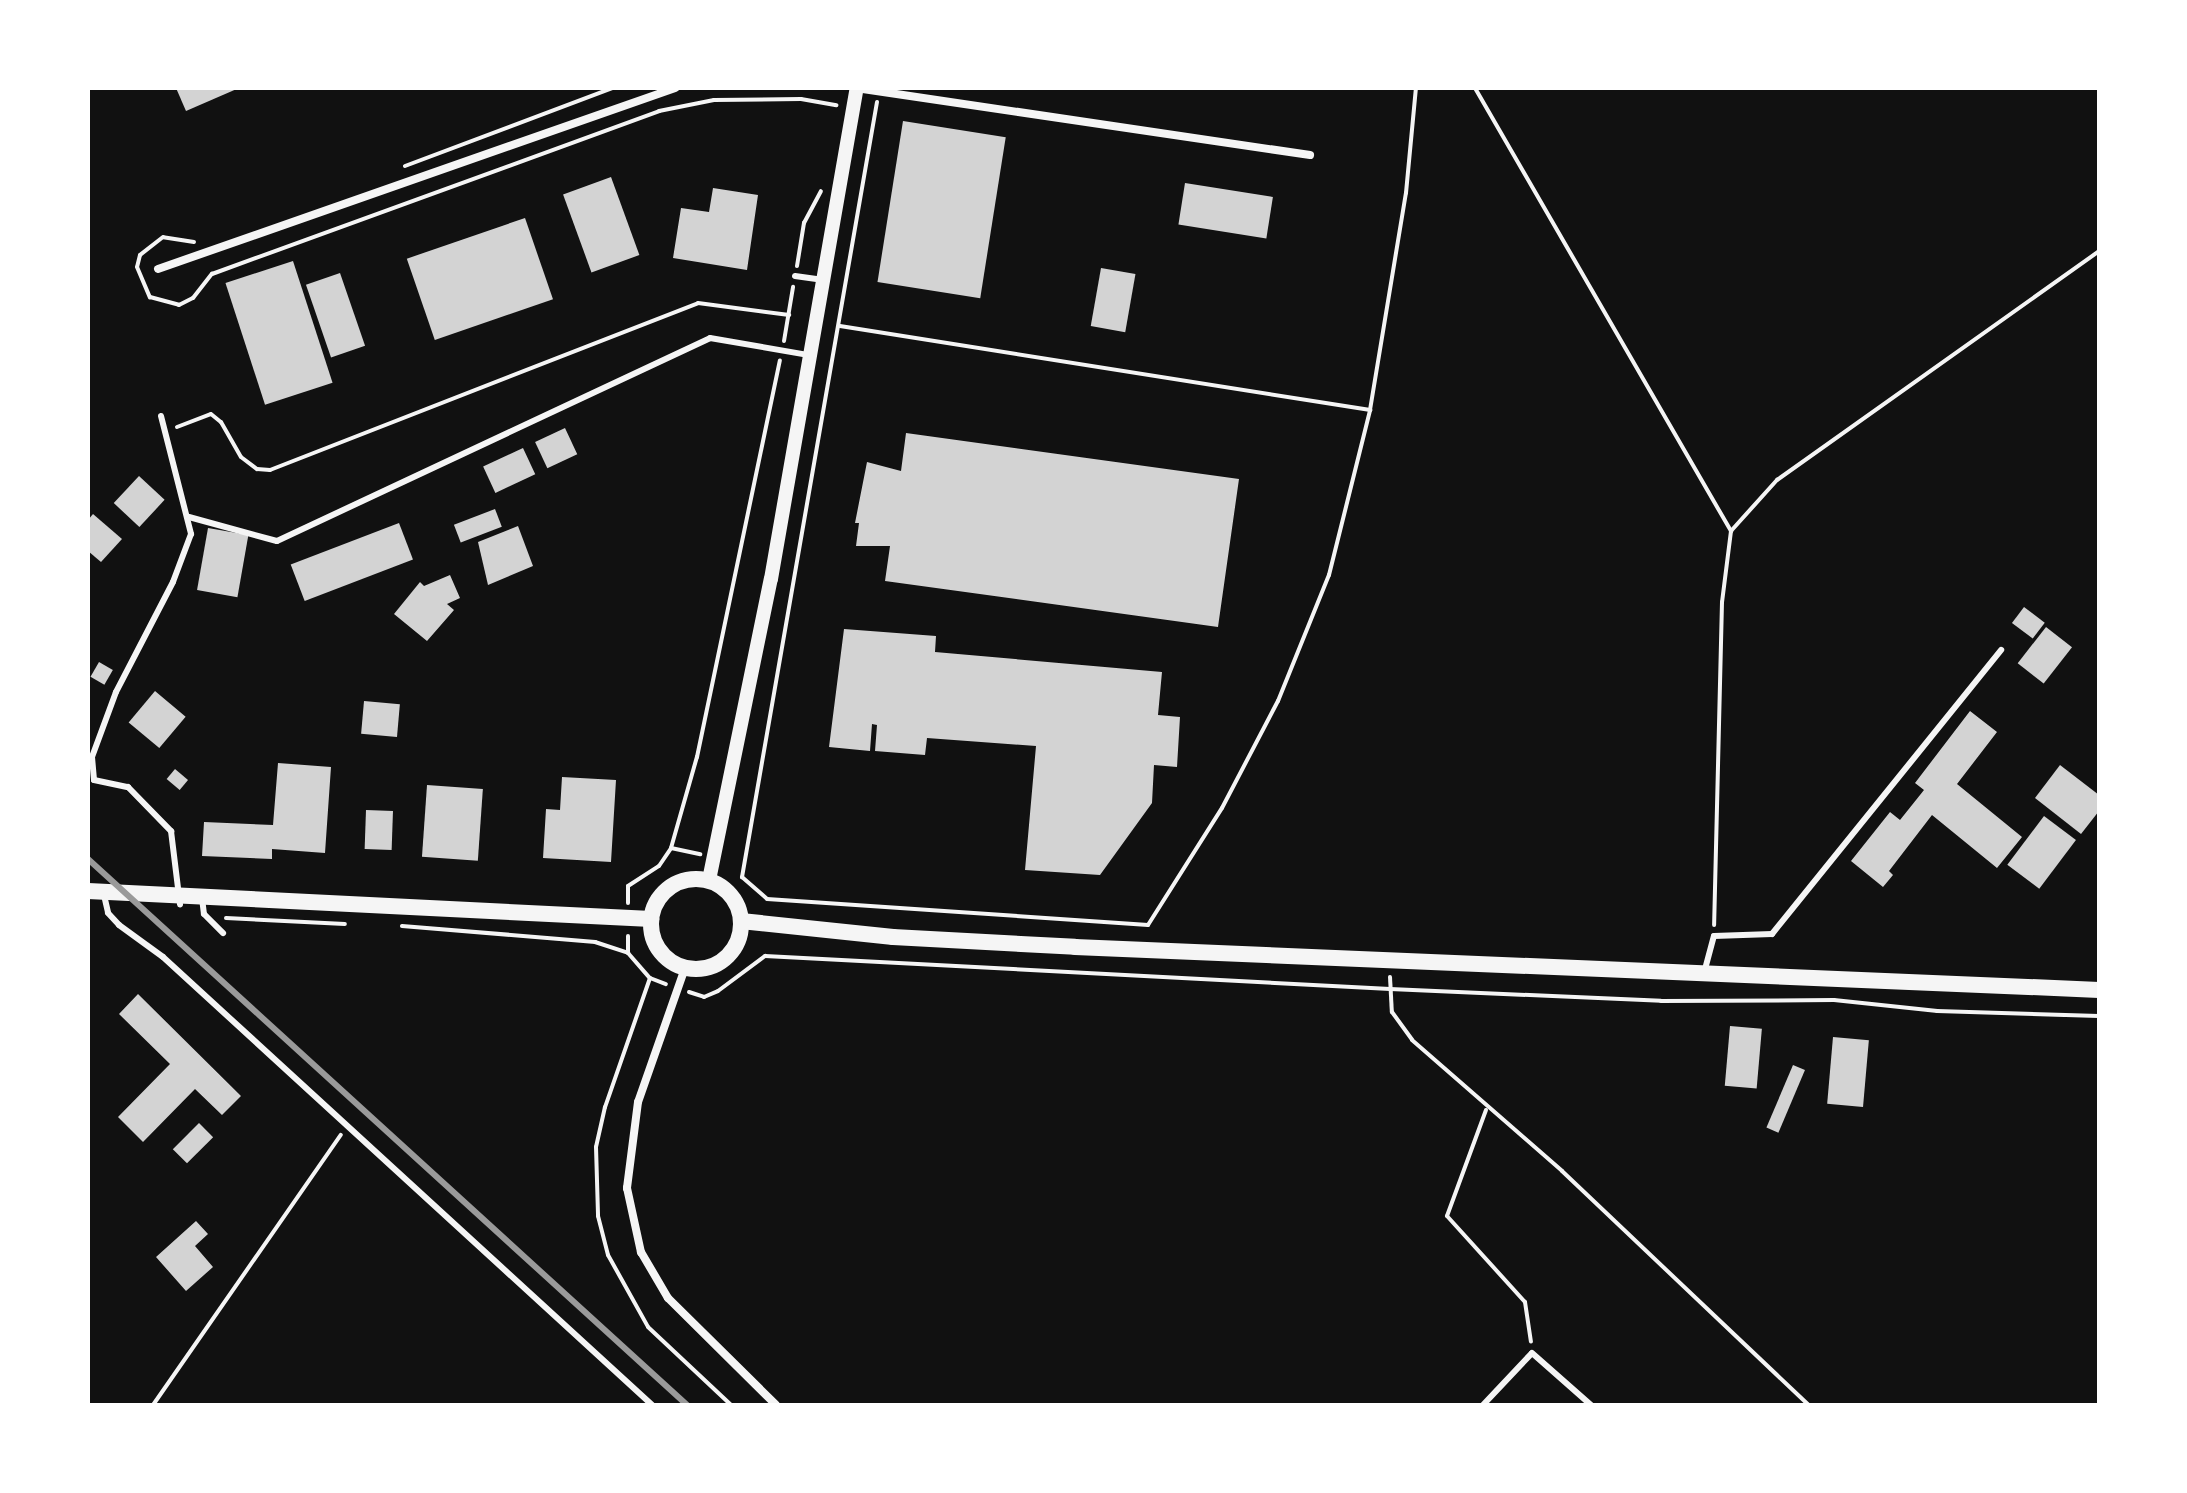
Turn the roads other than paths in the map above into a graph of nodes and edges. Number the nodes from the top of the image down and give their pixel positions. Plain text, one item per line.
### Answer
1 (675, 88) edge
2 (856, 88) edge
3 (1310, 155) dead end
4 (158, 269) dead end
5 (795, 276) road end
6 (822, 280) junction
7 (809, 356) junction
8 (161, 416) dead end
9 (189, 517) junction
10 (2001, 650) dead end
11 (709, 880) junction
12 (96, 891) edge
13 (202, 894) junction
14 (180, 899) junction
15 (651, 919) junction
16 (741, 921) junction
17 (223, 933) dead end
18 (685, 968) junction
19 (1703, 977) junction
20 (2099, 990) edge
21 (652, 1405) edge
22 (776, 1405) edge
23 (1483, 1405) edge
24 (1591, 1405) edge

1 - 4 street
2 - 3 street
2 - 6 street
5 - 6 lane
6 - 7 street
7 - 9 lane
7 - 11 street
8 - 9 lane
9 - 14 lane
10 - 19 lane
11 - 15 main road
11 - 16 main road
12 - 14 main road
12 - 21 lane
13 - 14 main road
13 - 15 main road
13 - 17 lane
15 - 18 main road
16 - 18 main road
16 - 19 main road
18 - 22 street
19 - 20 main road
23 - 24 lane

